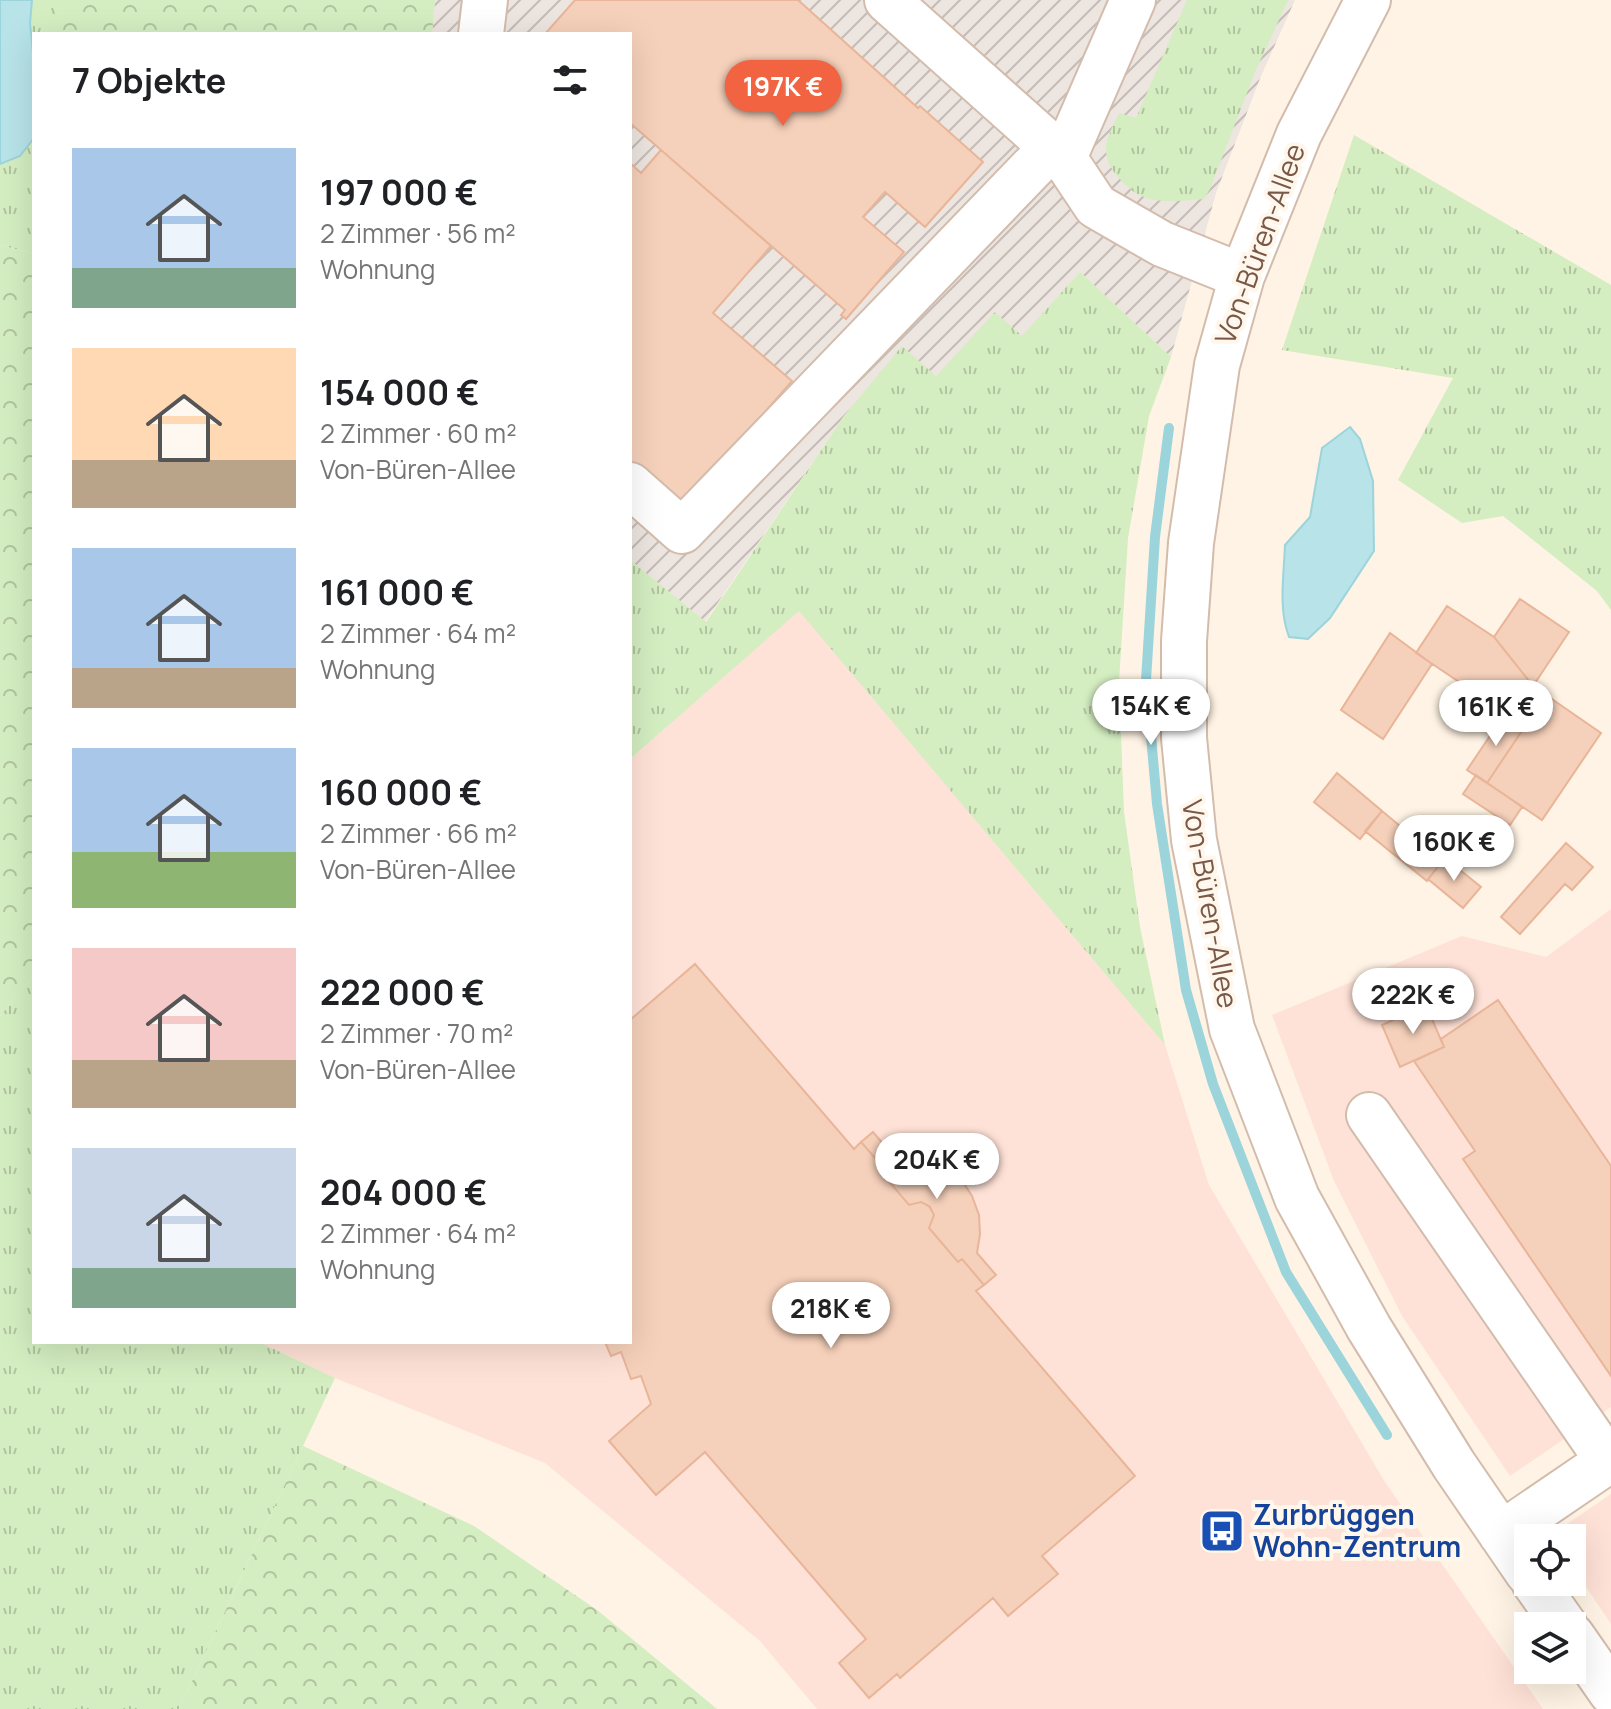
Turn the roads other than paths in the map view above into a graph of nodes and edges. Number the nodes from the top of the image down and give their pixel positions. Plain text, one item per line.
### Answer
1 (485, 0) edge
2 (887, 0) edge
3 (1133, 0) edge
4 (1368, 0) edge
5 (481, 32) edge
6 (1058, 153) junction
7 (1242, 276) junction
8 (632, 487) edge
9 (1369, 1115) dead end
10 (1609, 1460) edge
11 (1501, 1534) junction
12 (1514, 1553) edge
13 (1586, 1656) edge
14 (1611, 1692) edge

1 - 5 street
2 - 6 street
3 - 6 street
4 - 7 street, Von-Büren-Allee
6 - 7 street
6 - 8 street
7 - 11 street, Von-Büren-Allee
9 - 10 street
10 - 11 street
11 - 12 street, Von-Büren-Allee
13 - 14 street

